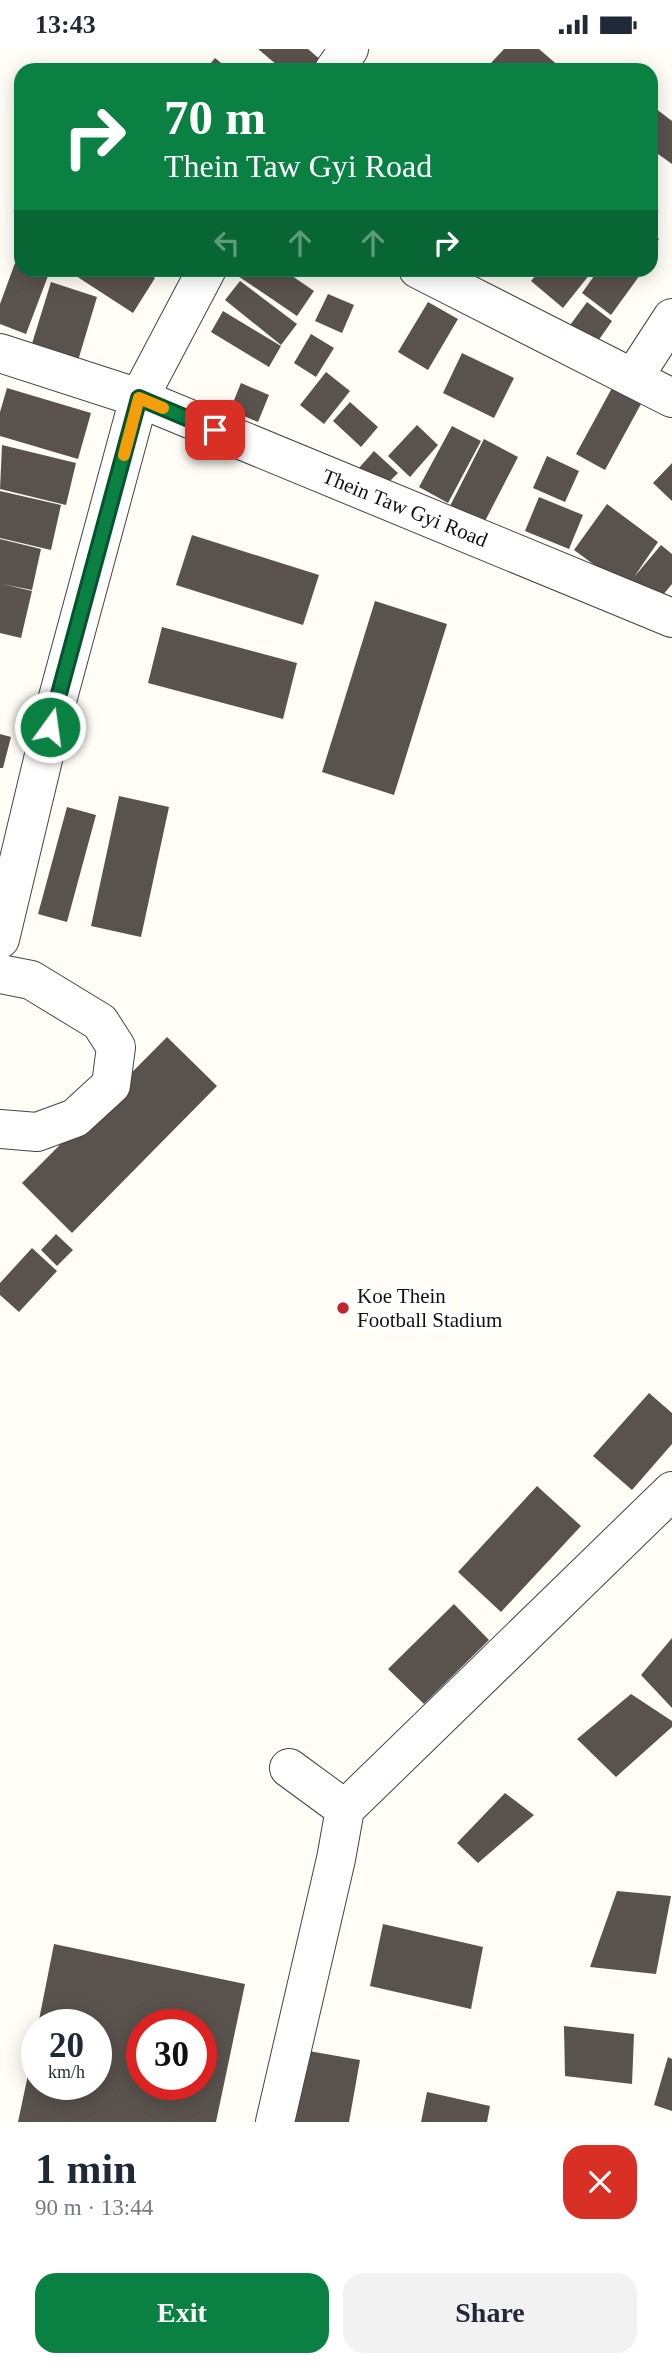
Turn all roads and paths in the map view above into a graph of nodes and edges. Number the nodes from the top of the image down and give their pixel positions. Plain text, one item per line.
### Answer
1 (203, 277) edge
2 (434, 277) edge
3 (672, 318) edge
4 (0, 353) edge
5 (633, 378) junction
6 (139, 398) junction
7 (672, 398) edge
8 (672, 618) edge
9 (0, 939) edge
10 (0, 974) edge
11 (0, 1129) edge
12 (672, 1491) edge
13 (289, 1768) dead end
14 (345, 1809) junction
15 (275, 2122) edge

1 - 6 street
2 - 5 street
3 - 5 street
4 - 6 street, Thein Taw Gyi Road
5 - 7 street
6 - 8 street, Thein Taw Gyi Road
6 - 9 street
10 - 11 street
12 - 14 street
13 - 14 street
14 - 15 street

